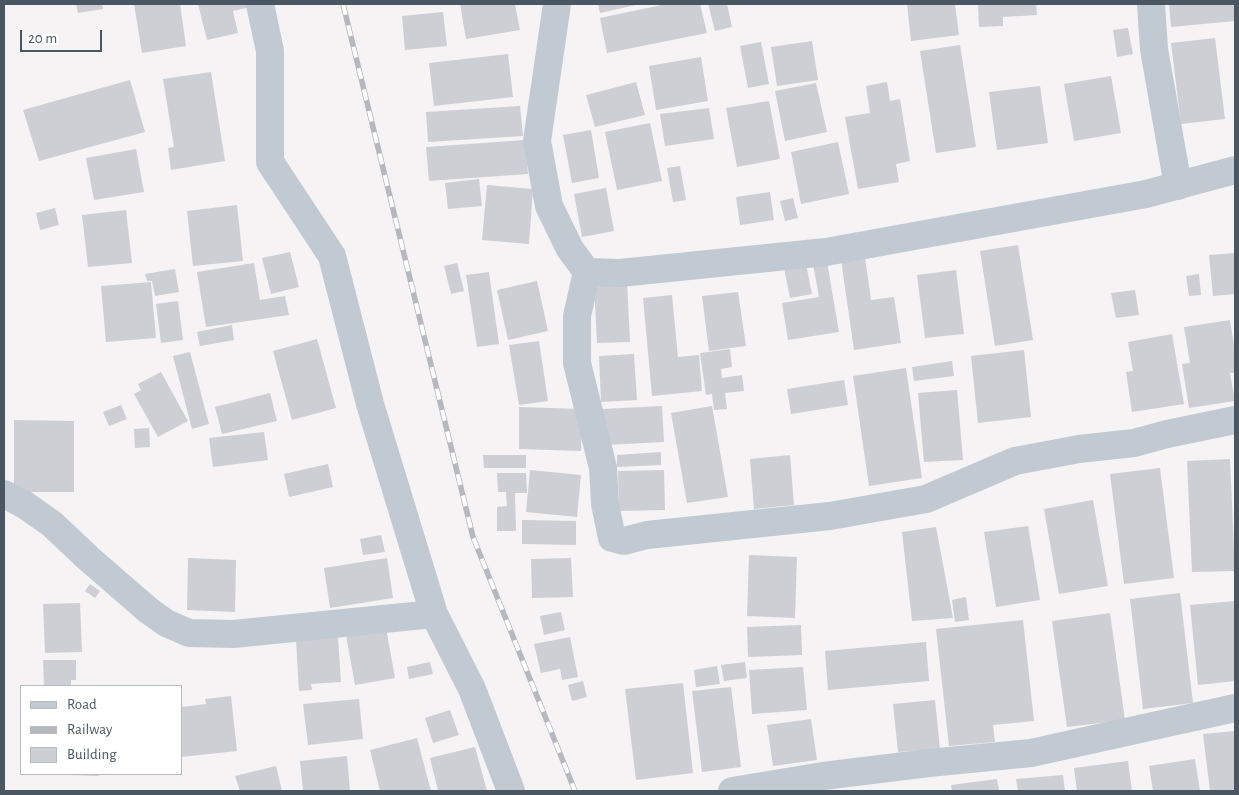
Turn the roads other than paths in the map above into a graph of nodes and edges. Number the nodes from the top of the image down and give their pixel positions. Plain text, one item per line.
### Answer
1 (260, 4) edge
2 (557, 4) edge
3 (1151, 4) edge
4 (1235, 170) edge
5 (1178, 186) junction
6 (587, 272) junction
7 (1235, 420) edge
8 (4, 494) edge
9 (434, 614) junction
10 (1235, 708) edge
11 (511, 791) edge
12 (732, 791) edge

1 - 9 street
2 - 6 street
3 - 5 street
4 - 5 street
5 - 6 street
6 - 7 street
8 - 9 street
9 - 11 street
10 - 12 street

